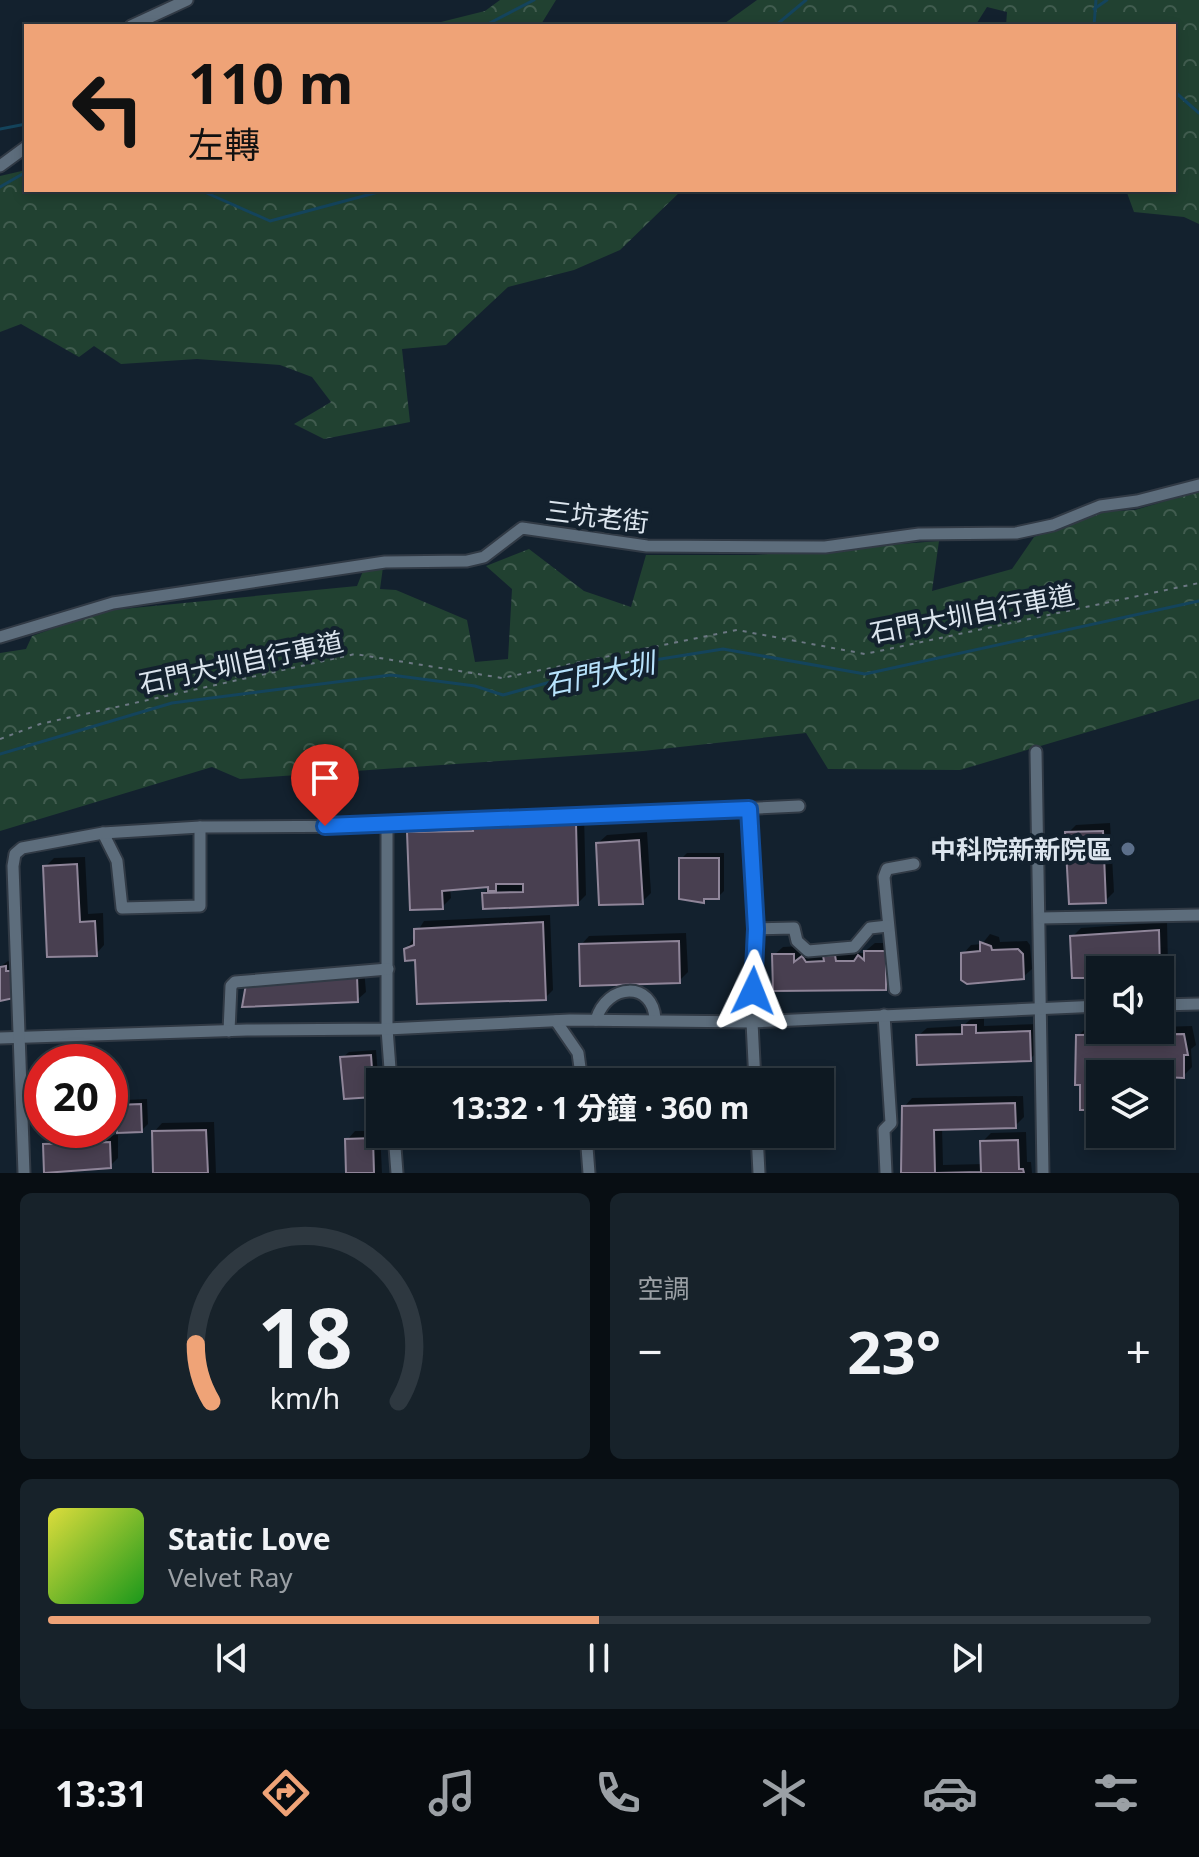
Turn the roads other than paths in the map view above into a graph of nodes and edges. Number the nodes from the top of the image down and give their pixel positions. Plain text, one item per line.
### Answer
1 (187, 0) edge
2 (135, 24) edge
3 (24, 148) edge
4 (0, 166) edge
5 (1199, 485) edge
6 (0, 637) edge
7 (1036, 752) dead end
8 (799, 806) dead end
9 (749, 809) junction
10 (387, 826) junction
11 (200, 827) junction
12 (103, 833) junction
13 (914, 864) dead end
14 (1199, 915) edge
15 (1040, 918) junction
16 (888, 926) junction
17 (756, 929) junction
18 (388, 969) junction
19 (895, 989) dead end
20 (1199, 1004) edge
21 (1174, 1005) edge
22 (1086, 1006) edge
23 (1039, 1007) junction
24 (884, 1015) junction
25 (596, 1020) junction
26 (655, 1020) junction
27 (556, 1021) junction
28 (752, 1022) junction
29 (387, 1029) junction
30 (229, 1031) junction
31 (0, 1038) edge
32 (17, 1038) junction
33 (390, 1068) edge
34 (580, 1068) edge
35 (754, 1068) edge
36 (395, 1148) edge
37 (587, 1148) edge
38 (758, 1148) edge
39 (24, 1173) edge
40 (397, 1173) edge
41 (589, 1173) edge
42 (759, 1173) edge
43 (886, 1173) edge
44 (1043, 1173) edge

1 - 2 street
3 - 4 street
5 - 6 street, 三坑老街
7 - 15 street
8 - 9 street
9 - 10 street
9 - 17 street
10 - 11 street
10 - 18 street
11 - 12 street
11 - 12 street
12 - 32 street
13 - 16 street
14 - 15 street
15 - 23 street
16 - 17 street
16 - 19 street
17 - 28 street
18 - 29 street
18 - 30 street
20 - 21 street
22 - 23 street
23 - 24 street
23 - 44 street
24 - 28 street
24 - 43 street
25 - 26 street
25 - 26 street
25 - 27 street
26 - 28 street
27 - 29 street
27 - 34 street
28 - 35 street
29 - 30 street
29 - 33 street
30 - 32 street
31 - 32 street
32 - 39 street
36 - 40 street
37 - 41 street
38 - 42 street

